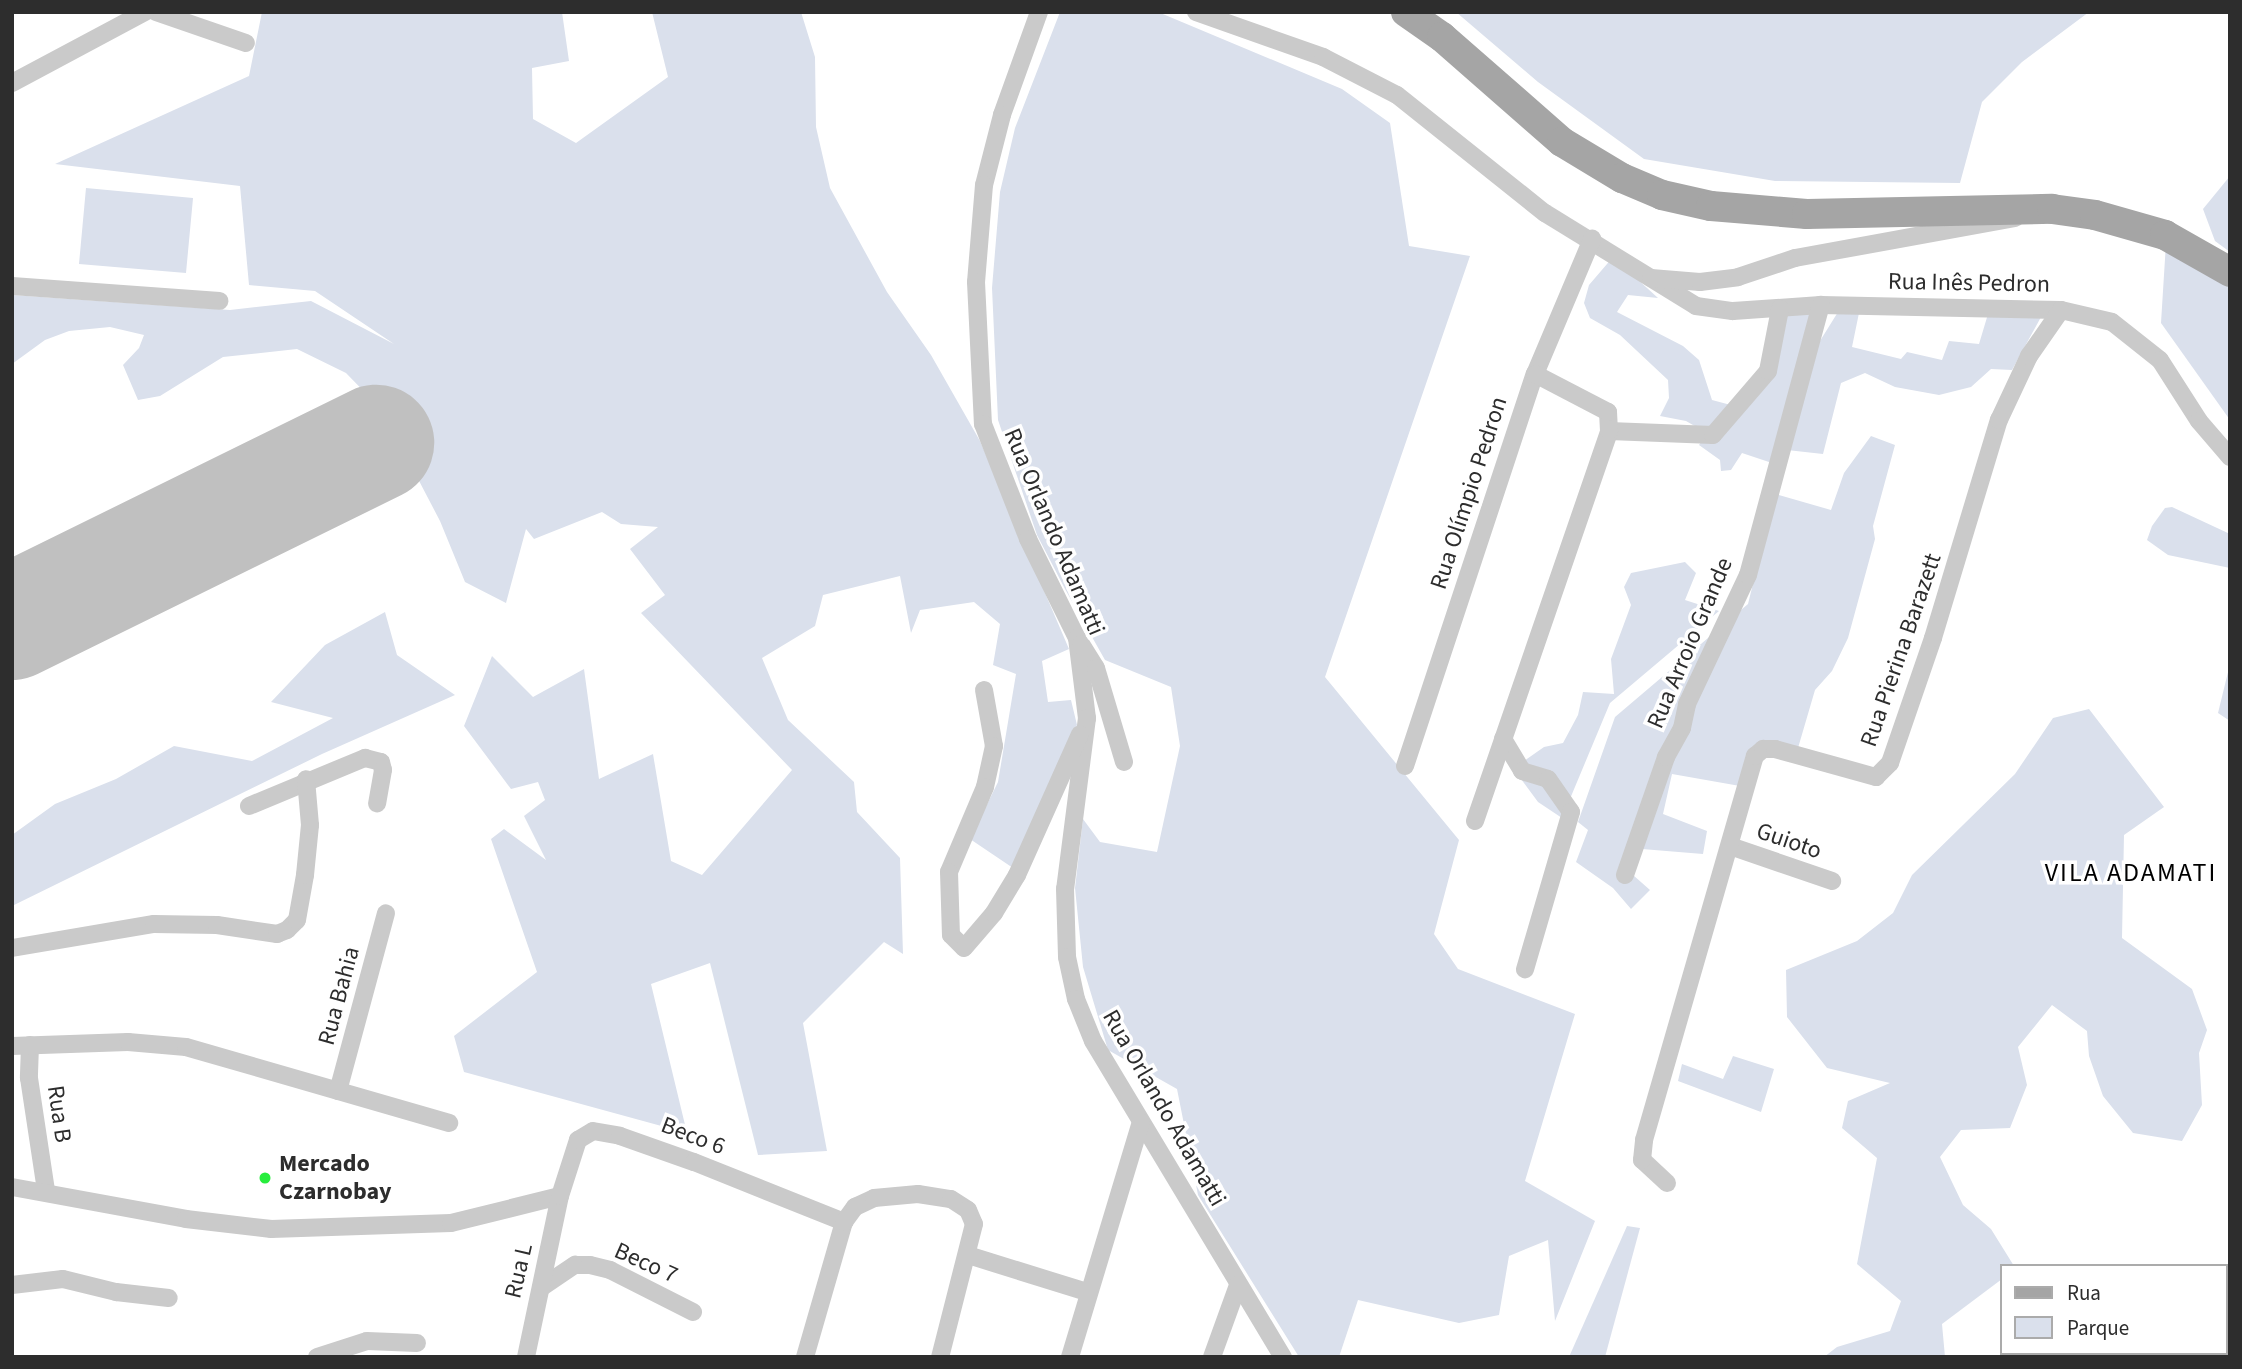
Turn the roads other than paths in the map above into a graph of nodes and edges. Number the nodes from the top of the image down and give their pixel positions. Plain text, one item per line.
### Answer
1 (145, 12) edge
2 (156, 12) edge
3 (1039, 12) edge
4 (1196, 12) edge
5 (1406, 12) edge
6 (246, 43) dead end
7 (12, 83) edge
8 (2040, 209) junction
9 (1592, 239) junction
10 (2230, 272) edge
11 (1651, 278) junction
12 (12, 286) edge
13 (219, 301) dead end
14 (1821, 305) junction
15 (1780, 309) junction
16 (2061, 310) junction
17 (1535, 374) junction
18 (1609, 431) junction
19 (2230, 457) edge
20 (1077, 638) junction
21 (984, 690) dead end
22 (1087, 718) junction
23 (1503, 739) junction
24 (1124, 762) dead end
25 (1405, 766) dead end
26 (306, 779) junction
27 (376, 803) dead end
28 (249, 806) dead end
29 (1475, 821) dead end
30 (1730, 846) junction
31 (1625, 875) dead end
32 (1832, 881) dead end
33 (386, 913) dead end
34 (12, 948) edge
35 (1525, 969) dead end
36 (21, 1045) edge
37 (338, 1091) junction
38 (1141, 1122) junction
39 (449, 1123) dead end
40 (1667, 1183) dead end
41 (12, 1187) edge
42 (46, 1190) junction
43 (561, 1195) junction
44 (844, 1223) junction
45 (968, 1255) junction
46 (12, 1285) edge
47 (1238, 1285) junction
48 (542, 1287) junction
49 (1087, 1292) junction
50 (169, 1298) dead end
51 (694, 1312) dead end
52 (417, 1343) dead end
53 (317, 1357) edge
54 (526, 1357) edge
55 (805, 1357) edge
56 (940, 1357) edge
57 (1070, 1357) edge
58 (1212, 1357) edge
59 (1283, 1357) edge

1 - 7 street
2 - 6 street
3 - 20 street, Rua Orlando Adamatti
4 - 9 street, Rua Inês Pedron
5 - 8 main road
8 - 10 main road
8 - 11 street, Rua Inês Pedron
9 - 11 street, Rua Inês Pedron
9 - 17 street, Rua Olímpio Pedron
11 - 15 street, Rua Inês Pedron
12 - 13 street
14 - 15 street, Rua Inês Pedron
14 - 16 street, Rua Inês Pedron
14 - 31 street, Rua Arroio Grande
15 - 18 street
16 - 19 street, Rua Inês Pedron
16 - 30 street, Rua Pierina Barazett
17 - 18 street
17 - 25 street, Rua Olímpio Pedron
18 - 23 street
20 - 22 street, Rua Orlando Adamatti
20 - 24 street
21 - 22 street
22 - 38 street, Rua Orlando Adamatti
23 - 29 street
23 - 35 street
26 - 27 street
26 - 28 street
26 - 34 street
30 - 32 street, Guioto
30 - 40 street, Rua Pierina Barazett
33 - 37 street, Rua Bahia
36 - 37 street
36 - 42 street, Rua B
37 - 39 street
38 - 47 street, Rua Orlando Adamatti
38 - 49 street
41 - 42 street
42 - 43 street
43 - 44 street, Beco 6
43 - 48 street, Rua L
44 - 45 street
44 - 55 street
45 - 49 street
45 - 56 street
46 - 50 street
47 - 58 street
47 - 59 street, Rua Orlando Adamatti
48 - 51 street, Beco 7
48 - 54 street, Rua L
49 - 57 street
52 - 53 street

